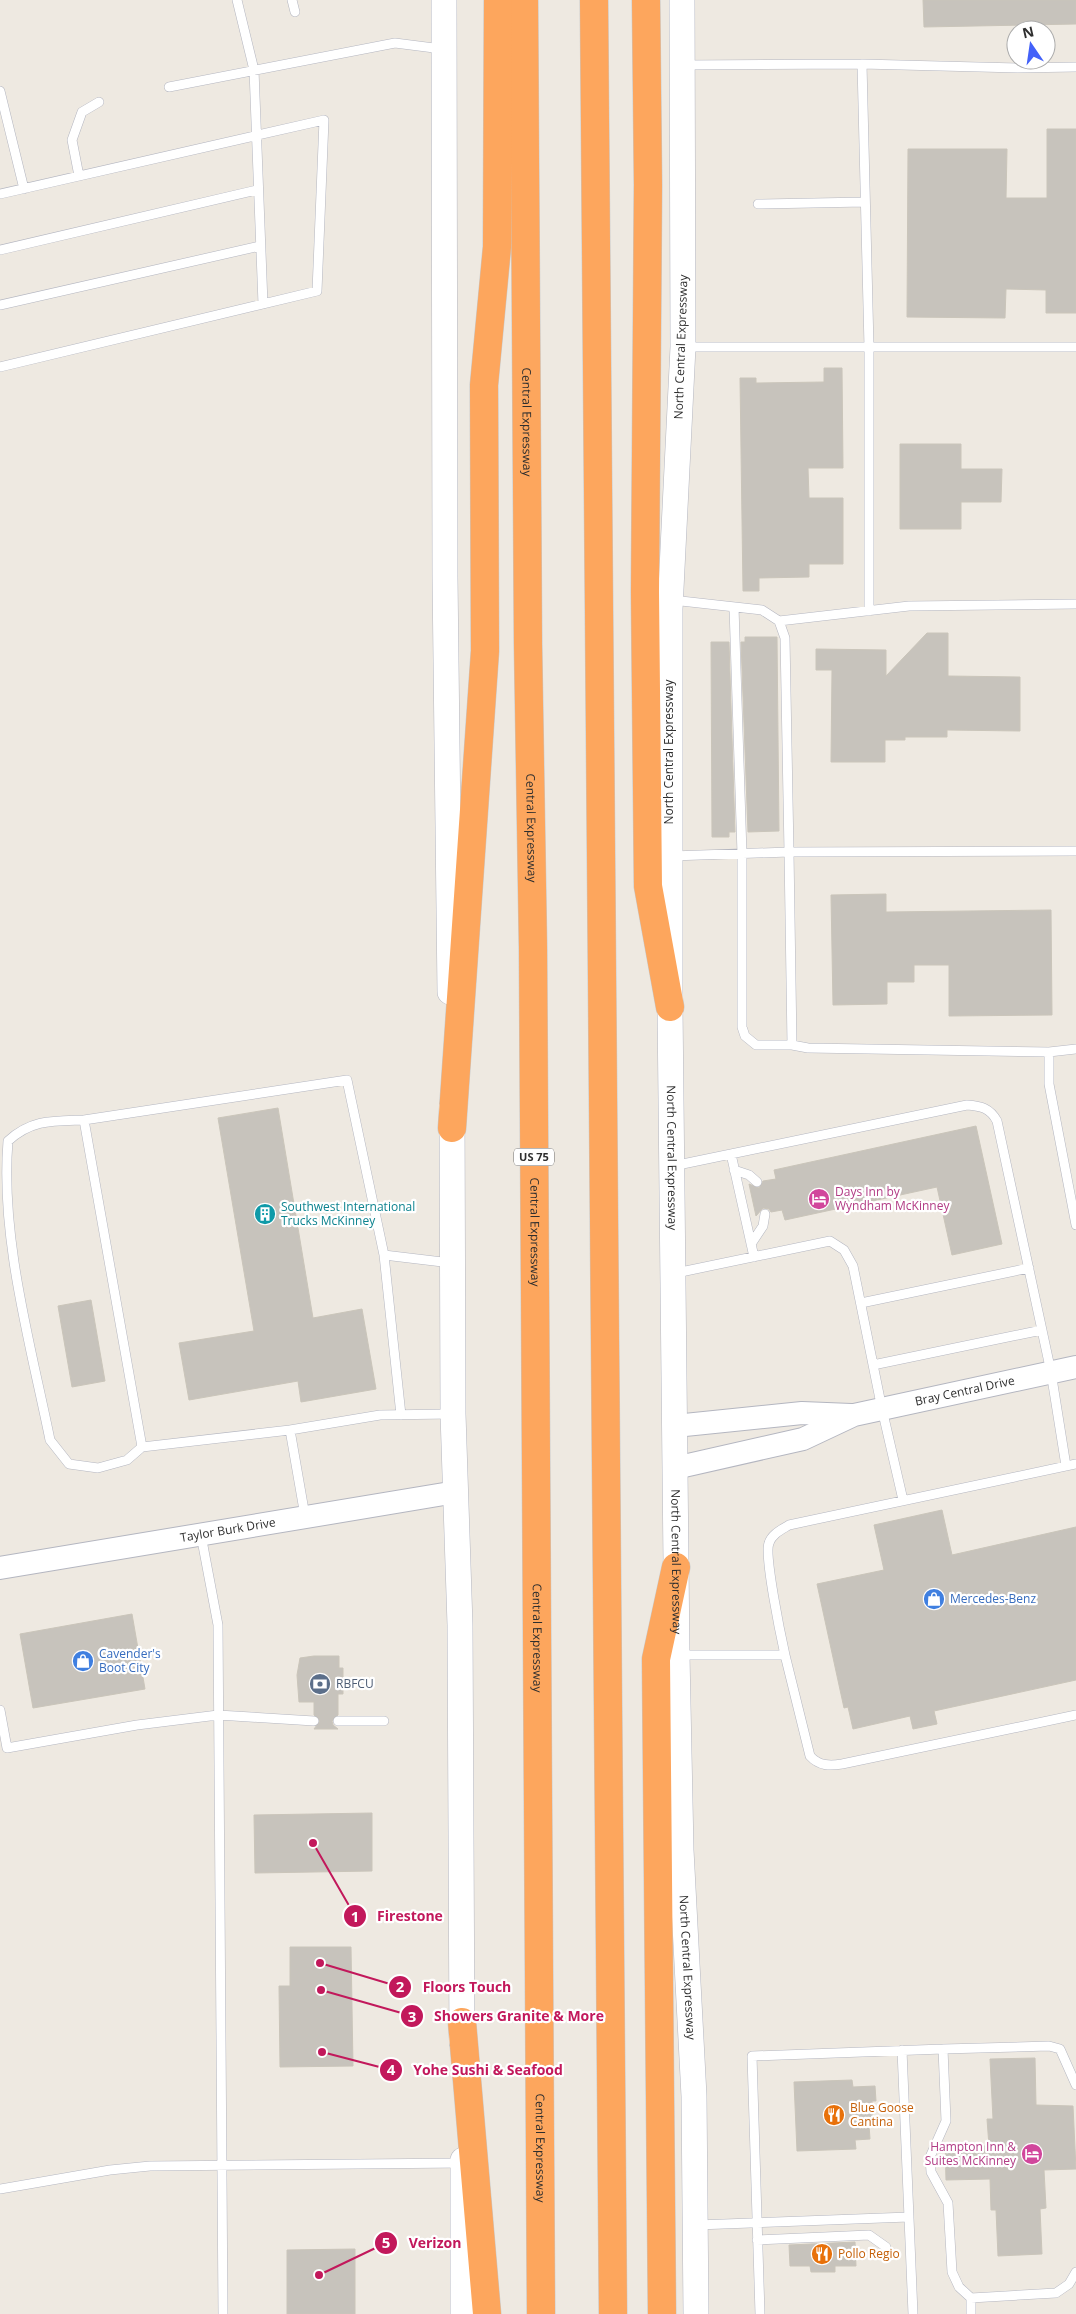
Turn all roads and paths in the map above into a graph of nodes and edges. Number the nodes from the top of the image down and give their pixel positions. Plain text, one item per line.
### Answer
1 (237, 0) edge
2 (292, 0) edge
3 (444, 0) edge
4 (498, 0) edge
5 (524, 0) edge
6 (594, 0) edge
7 (646, 0) edge
8 (682, 0) edge
9 (295, 12) dead end
10 (445, 50) junction
11 (862, 64) junction
12 (683, 65) junction
13 (1076, 67) edge
14 (254, 70) junction
15 (169, 87) dead end
16 (0, 91) edge
17 (99, 102) dead end
18 (255, 135) junction
19 (79, 176) junction
20 (24, 188) junction
21 (257, 190) junction
22 (0, 194) edge
23 (865, 202) junction
24 (758, 204) dead end
25 (260, 246) junction
26 (0, 250) edge
27 (263, 304) junction
28 (0, 305) edge
29 (683, 347) junction
30 (869, 347) junction
31 (1076, 347) edge
32 (0, 367) edge
33 (670, 600) junction
34 (1076, 604) edge
35 (734, 607) junction
36 (869, 611) junction
37 (779, 621) junction
38 (1076, 851) edge
39 (789, 852) junction
40 (742, 854) junction
41 (669, 856) junction
42 (670, 1007) junction
43 (792, 1045) junction
44 (1076, 1049) edge
45 (1048, 1052) junction
46 (84, 1120) junction
47 (452, 1128) junction
48 (731, 1154) junction
49 (673, 1166) junction
50 (734, 1170) junction
51 (758, 1182) dead end
52 (765, 1214) dead end
53 (1076, 1225) edge
54 (751, 1244) junction
55 (384, 1255) junction
56 (754, 1257) junction
57 (454, 1264) junction
58 (1028, 1268) junction
59 (674, 1273) junction
60 (861, 1303) junction
61 (1042, 1330) junction
62 (873, 1365) junction
63 (1076, 1367) edge
64 (1051, 1372) junction
65 (882, 1410) junction
66 (453, 1414) junction
67 (401, 1415) junction
68 (854, 1416) junction
69 (675, 1426) junction
70 (290, 1430) junction
71 (142, 1447) junction
72 (1076, 1464) edge
73 (1066, 1466) junction
74 (675, 1468) junction
75 (456, 1492) junction
76 (903, 1500) junction
77 (306, 1517) junction
78 (201, 1535) junction
79 (676, 1567) junction
80 (0, 1568) edge
81 (677, 1655) junction
82 (785, 1655) junction
83 (0, 1710) edge
84 (1076, 1714) edge
85 (218, 1715) junction
86 (314, 1721) dead end
87 (338, 1721) dead end
88 (384, 1721) dead end
89 (462, 2022) junction
90 (943, 2049) junction
91 (902, 2050) junction
92 (1076, 2085) edge
93 (463, 2163) junction
94 (222, 2166) junction
95 (0, 2189) edge
96 (909, 2216) junction
97 (756, 2222) junction
98 (696, 2225) junction
99 (757, 2240) junction
100 (886, 2247) dead end
101 (1076, 2272) edge
102 (971, 2298) junction
103 (223, 2314) edge
104 (463, 2314) edge
105 (487, 2314) edge
106 (541, 2314) edge
107 (613, 2314) edge
108 (662, 2314) edge
109 (696, 2314) edge
110 (760, 2314) edge
111 (913, 2314) edge
112 (971, 2314) edge

1 - 14 lane
2 - 9 lane
3 - 10 main road
4 - 47 highway
5 - 106 highway, Central Expressway / US 75
6 - 107 highway
7 - 42 highway
8 - 12 main road, North Central Expressway
10 - 14 lane
10 - 47 main road
11 - 12 lane
11 - 13 lane
11 - 23 lane
12 - 29 main road, North Central Expressway
14 - 15 lane
14 - 18 lane
16 - 20 lane
17 - 19 lane
18 - 19 lane
18 - 21 lane
18 - 27 lane
19 - 20 lane
20 - 22 lane
21 - 25 lane
21 - 26 lane
23 - 24 lane
23 - 30 lane
25 - 27 lane
25 - 28 lane
27 - 32 lane
29 - 30 lane
29 - 33 main road, North Central Expressway
30 - 31 lane
30 - 36 lane
33 - 35 lane
33 - 41 main road, North Central Expressway
34 - 36 lane
35 - 37 lane
35 - 40 lane
36 - 37 lane
37 - 39 lane
38 - 39 lane
39 - 40 lane
39 - 43 lane
40 - 41 lane
40 - 43 lane
41 - 42 main road, North Central Expressway
42 - 49 main road, North Central Expressway
43 - 45 lane
44 - 45 lane
45 - 53 lane
46 - 55 lane
46 - 71 lane
46 - 71 lane
47 - 57 main road
48 - 49 lane
48 - 50 lane
48 - 58 lane
49 - 59 main road, North Central Expressway
50 - 51 lane
50 - 54 lane
52 - 54 lane
54 - 56 lane
55 - 57 lane
55 - 67 lane
56 - 59 lane
56 - 60 lane
57 - 66 main road
58 - 60 lane
58 - 61 lane
59 - 69 main road, North Central Expressway
60 - 62 lane
61 - 62 lane
61 - 64 lane
62 - 65 lane
63 - 64 street, Bray Central Drive
64 - 65 street, Bray Central Drive
64 - 73 lane
65 - 68 street, Bray Central Drive
65 - 76 lane
66 - 67 lane
66 - 75 main road
67 - 70 lane
68 - 69 street, Bray Central Drive
68 - 74 street, Bray Central Drive
69 - 74 main road, North Central Expressway
70 - 71 lane
70 - 77 lane
72 - 73 lane
73 - 76 lane
74 - 79 main road, North Central Expressway
75 - 77 street, Taylor Burk Drive
75 - 89 main road
76 - 82 lane
77 - 78 street, Taylor Burk Drive
78 - 80 street, Taylor Burk Drive
78 - 85 lane
79 - 81 main road, North Central Expressway
79 - 108 highway
81 - 82 lane
81 - 98 main road, North Central Expressway
82 - 84 lane
83 - 85 lane
85 - 86 lane
85 - 94 lane
87 - 88 lane
89 - 93 main road
89 - 105 highway
90 - 91 lane
90 - 92 lane
90 - 102 lane
91 - 96 lane
91 - 97 lane
93 - 94 lane
93 - 104 main road
94 - 95 lane
94 - 103 lane
96 - 97 lane
96 - 111 lane
97 - 98 lane
97 - 99 lane
98 - 109 main road, North Central Expressway
99 - 100 lane
99 - 110 lane
101 - 102 lane
102 - 112 lane

